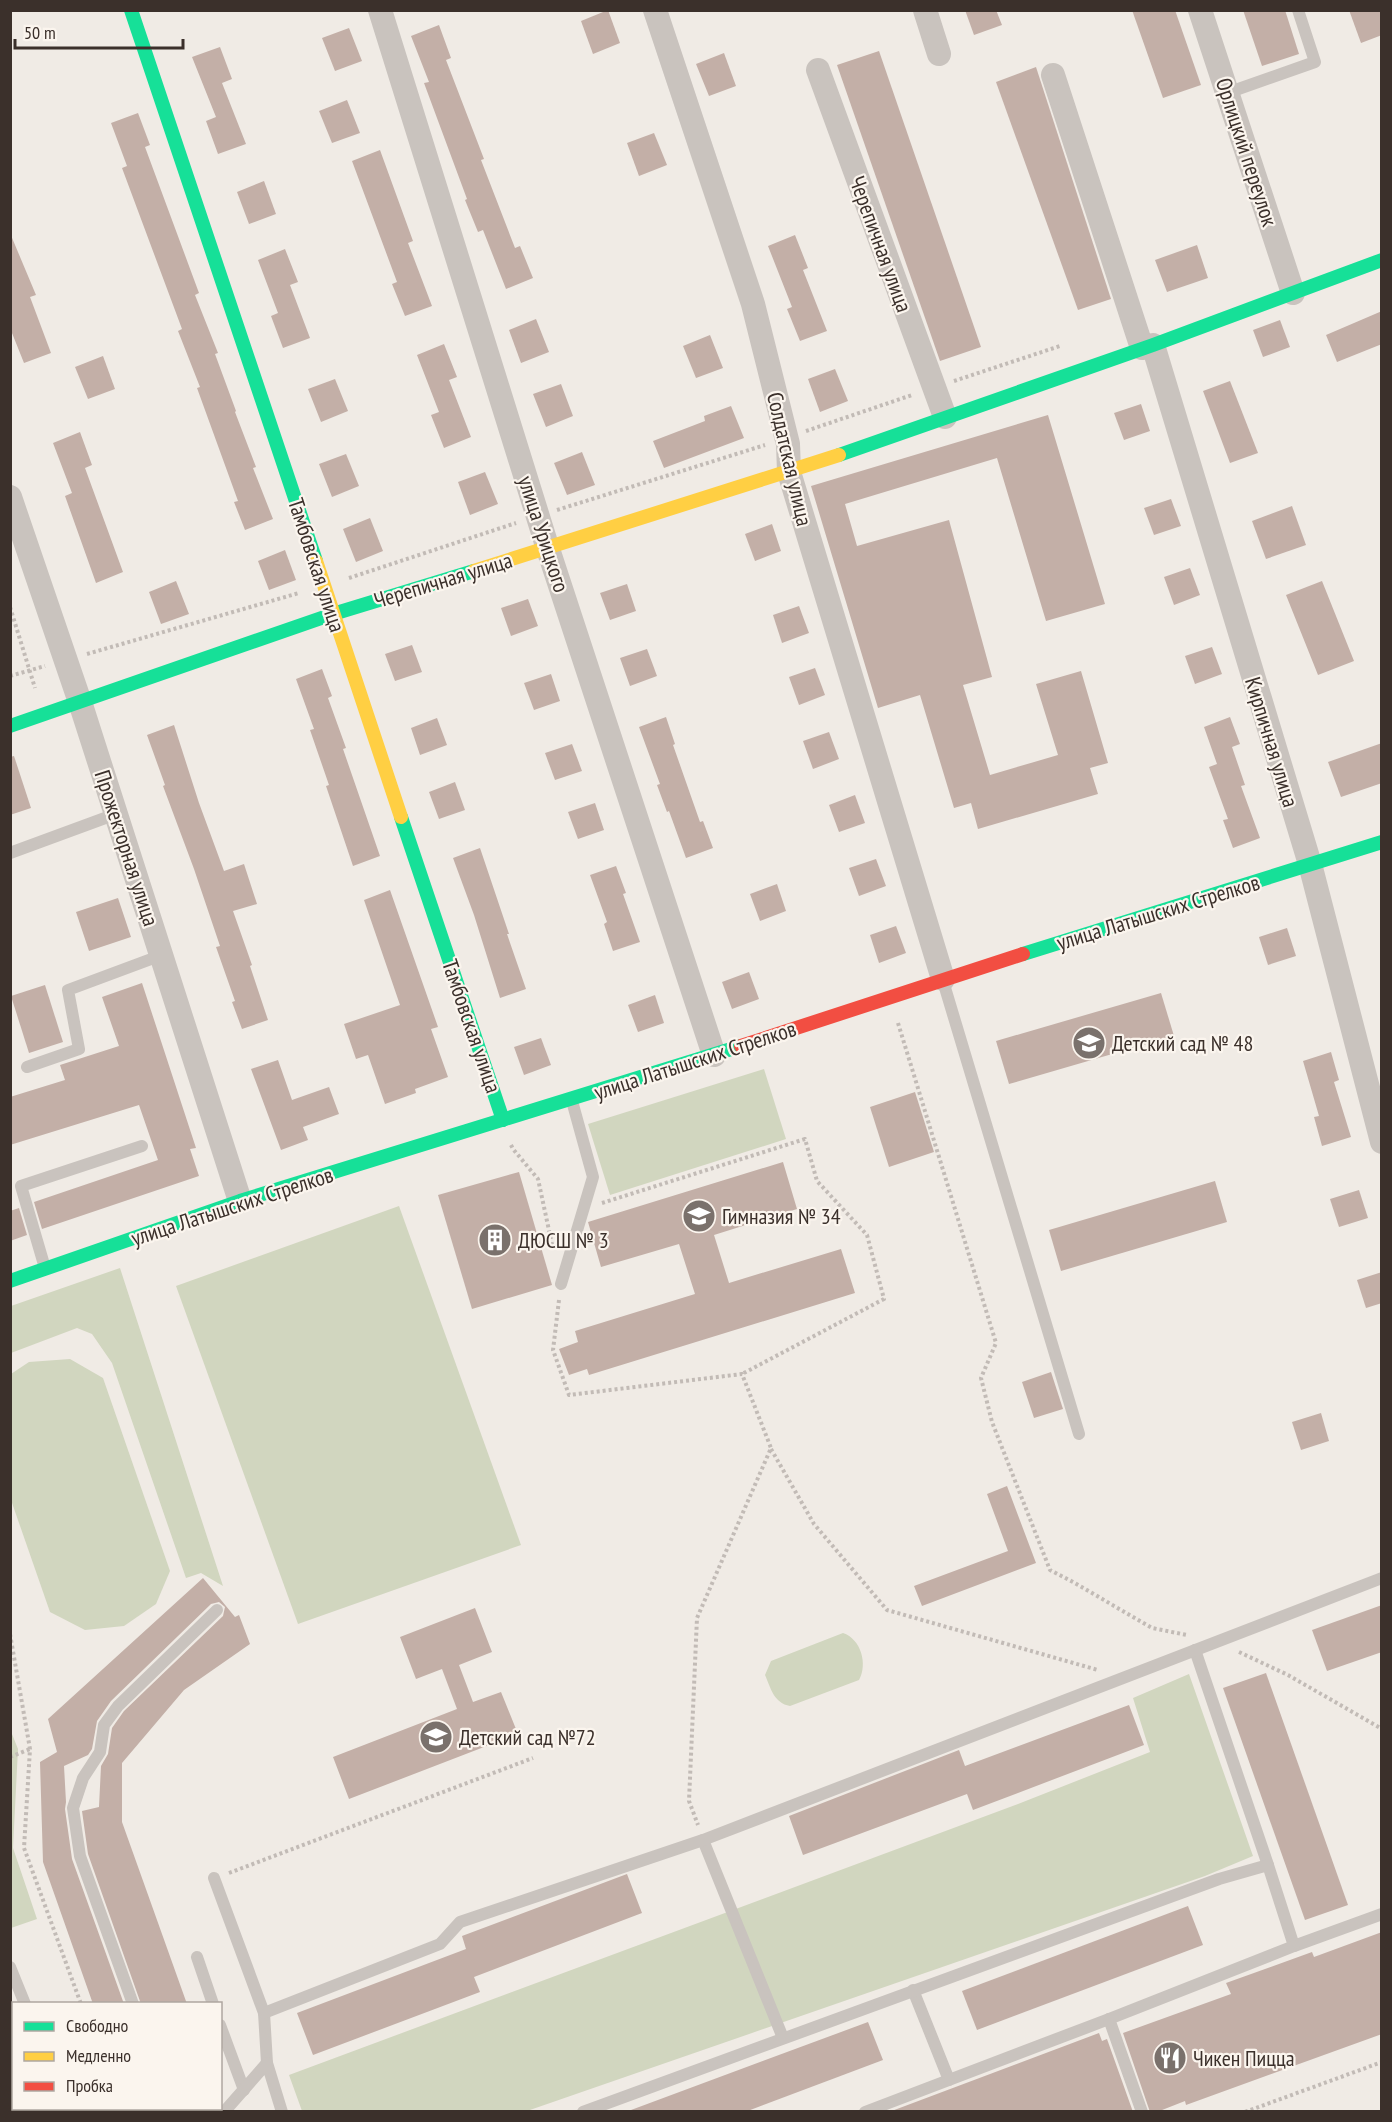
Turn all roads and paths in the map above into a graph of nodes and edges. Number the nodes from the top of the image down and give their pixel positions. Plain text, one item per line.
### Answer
1 (131, 10) edge
2 (380, 10) edge
3 (655, 10) edge
4 (925, 10) edge
5 (1200, 10) edge
6 (1298, 10) edge
7 (939, 54) dead end
8 (818, 70) dead end
9 (1053, 75) dead end
10 (1227, 93) junction
11 (1382, 260) edge
12 (1293, 293) junction
13 (1067, 344) dead end
14 (1148, 346) junction
15 (934, 387) junction
16 (945, 417) junction
17 (786, 438) junction
18 (789, 472) junction
19 (10, 497) edge
20 (538, 516) junction
21 (548, 549) junction
22 (324, 586) junction
23 (10, 607) edge
24 (333, 614) junction
25 (65, 660) junction
26 (29, 670) junction
27 (10, 676) edge
28 (81, 702) junction
29 (44, 714) junction
30 (10, 726) edge
31 (116, 814) junction
32 (1382, 842) edge
33 (10, 852) edge
34 (1310, 864) junction
35 (162, 955) junction
36 (943, 979) junction
37 (714, 1056) junction
38 (27, 1067) dead end
39 (571, 1099) junction
40 (503, 1120) junction
41 (1382, 1142) edge
42 (142, 1146) dead end
43 (240, 1201) junction
44 (584, 1208) junction
45 (554, 1249) dead end
46 (45, 1269) junction
47 (10, 1281) edge
48 (561, 1284) joint
49 (742, 1374) junction
50 (1079, 1434) dead end
51 (771, 1448) junction
52 (1382, 1578) edge
53 (217, 1610) dead end
54 (10, 1634) edge
55 (12, 1641) edge
56 (1195, 1650) junction
57 (1124, 1678) junction
58 (30, 1749) junction
59 (10, 1757) edge
60 (532, 1758) dead end
61 (703, 1840) junction
62 (1268, 1865) junction
63 (214, 1878) joint
64 (1382, 1914) edge
65 (1294, 1946) junction
66 (197, 1957) dead end
67 (10, 1967) edge
68 (913, 1990) junction
69 (23, 2002) edge
70 (80, 2002) edge
71 (132, 2002) edge
72 (212, 2002) edge
73 (264, 2013) junction
74 (1109, 2019) junction
75 (222, 2031) edge
76 (783, 2038) junction
77 (1382, 2062) edge
78 (267, 2063) junction
79 (949, 2080) junction
80 (243, 2090) junction
81 (587, 2111) edge
82 (224, 2112) edge
83 (282, 2112) edge
84 (865, 2112) edge
85 (1142, 2112) edge
86 (1245, 2112) edge

1 - 22 street, Тамбовская улица
2 - 20 street, улица Урицкого
3 - 17 street, Солдатская улица
4 - 7 street
5 - 10 street, Орлицкий переулок
6 - 10 lane
8 - 15 street, Черепичная улица
9 - 14 street
10 - 12 street, Орлицкий переулок
11 - 12 street, Черепичная улица
12 - 14 street, Черепичная улица
13 - 15 path
14 - 16 street, Черепичная улица
14 - 34 street, Кирпичная улица
15 - 16 street, Черепичная улица
15 - 17 path
16 - 18 street, Черепичная улица
17 - 18 street, Солдатская улица
17 - 20 path
18 - 21 street, Черепичная улица
18 - 36 street, Солдатская улица
19 - 25 street, Прожекторная улица
20 - 21 street, улица Урицкого
20 - 22 path
21 - 24 street, Черепичная улица
21 - 37 street, улица Урицкого
22 - 24 street, Тамбовская улица
22 - 25 path
23 - 26 path
24 - 28 street, Черепичная улица
24 - 40 street, Тамбовская улица
25 - 26 path
25 - 28 street, Прожекторная улица
26 - 27 path
26 - 29 path
28 - 29 street, Черепичная улица
28 - 31 street, Прожекторная улица
29 - 30 street, Черепичная улица
31 - 33 lane
31 - 35 street, Прожекторная улица
32 - 34 street, улица Латышских Стрелков
34 - 36 street, улица Латышских Стрелков
34 - 41 street, Кирпичная улица
35 - 38 lane
35 - 43 street, Прожекторная улица
36 - 37 street, улица Латышских Стрелков
36 - 50 lane
37 - 39 street, улица Латышских Стрелков
39 - 40 street, улица Латышских Стрелков
39 - 44 lane
40 - 43 street, улица Латышских Стрелков
40 - 45 path
42 - 46 lane
43 - 46 street, улица Латышских Стрелков
44 - 48 lane
44 - 49 path
46 - 47 street, улица Латышских Стрелков
48 - 49 path
49 - 51 path
51 - 57 path
51 - 61 path
52 - 56 lane
53 - 71 lane
54 - 55 path
55 - 58 path
56 - 57 lane
56 - 62 lane
57 - 61 lane
58 - 59 path
58 - 70 path
60 - 63 path
61 - 73 lane
61 - 76 lane
62 - 65 lane
62 - 68 lane
63 - 73 lane
64 - 65 lane
65 - 74 lane
66 - 72 lane
67 - 69 lane
68 - 76 lane
68 - 79 lane
73 - 78 lane
74 - 79 lane
74 - 85 lane
75 - 80 lane
76 - 81 lane
77 - 86 path
78 - 80 lane
78 - 83 lane
79 - 84 lane
80 - 82 lane

